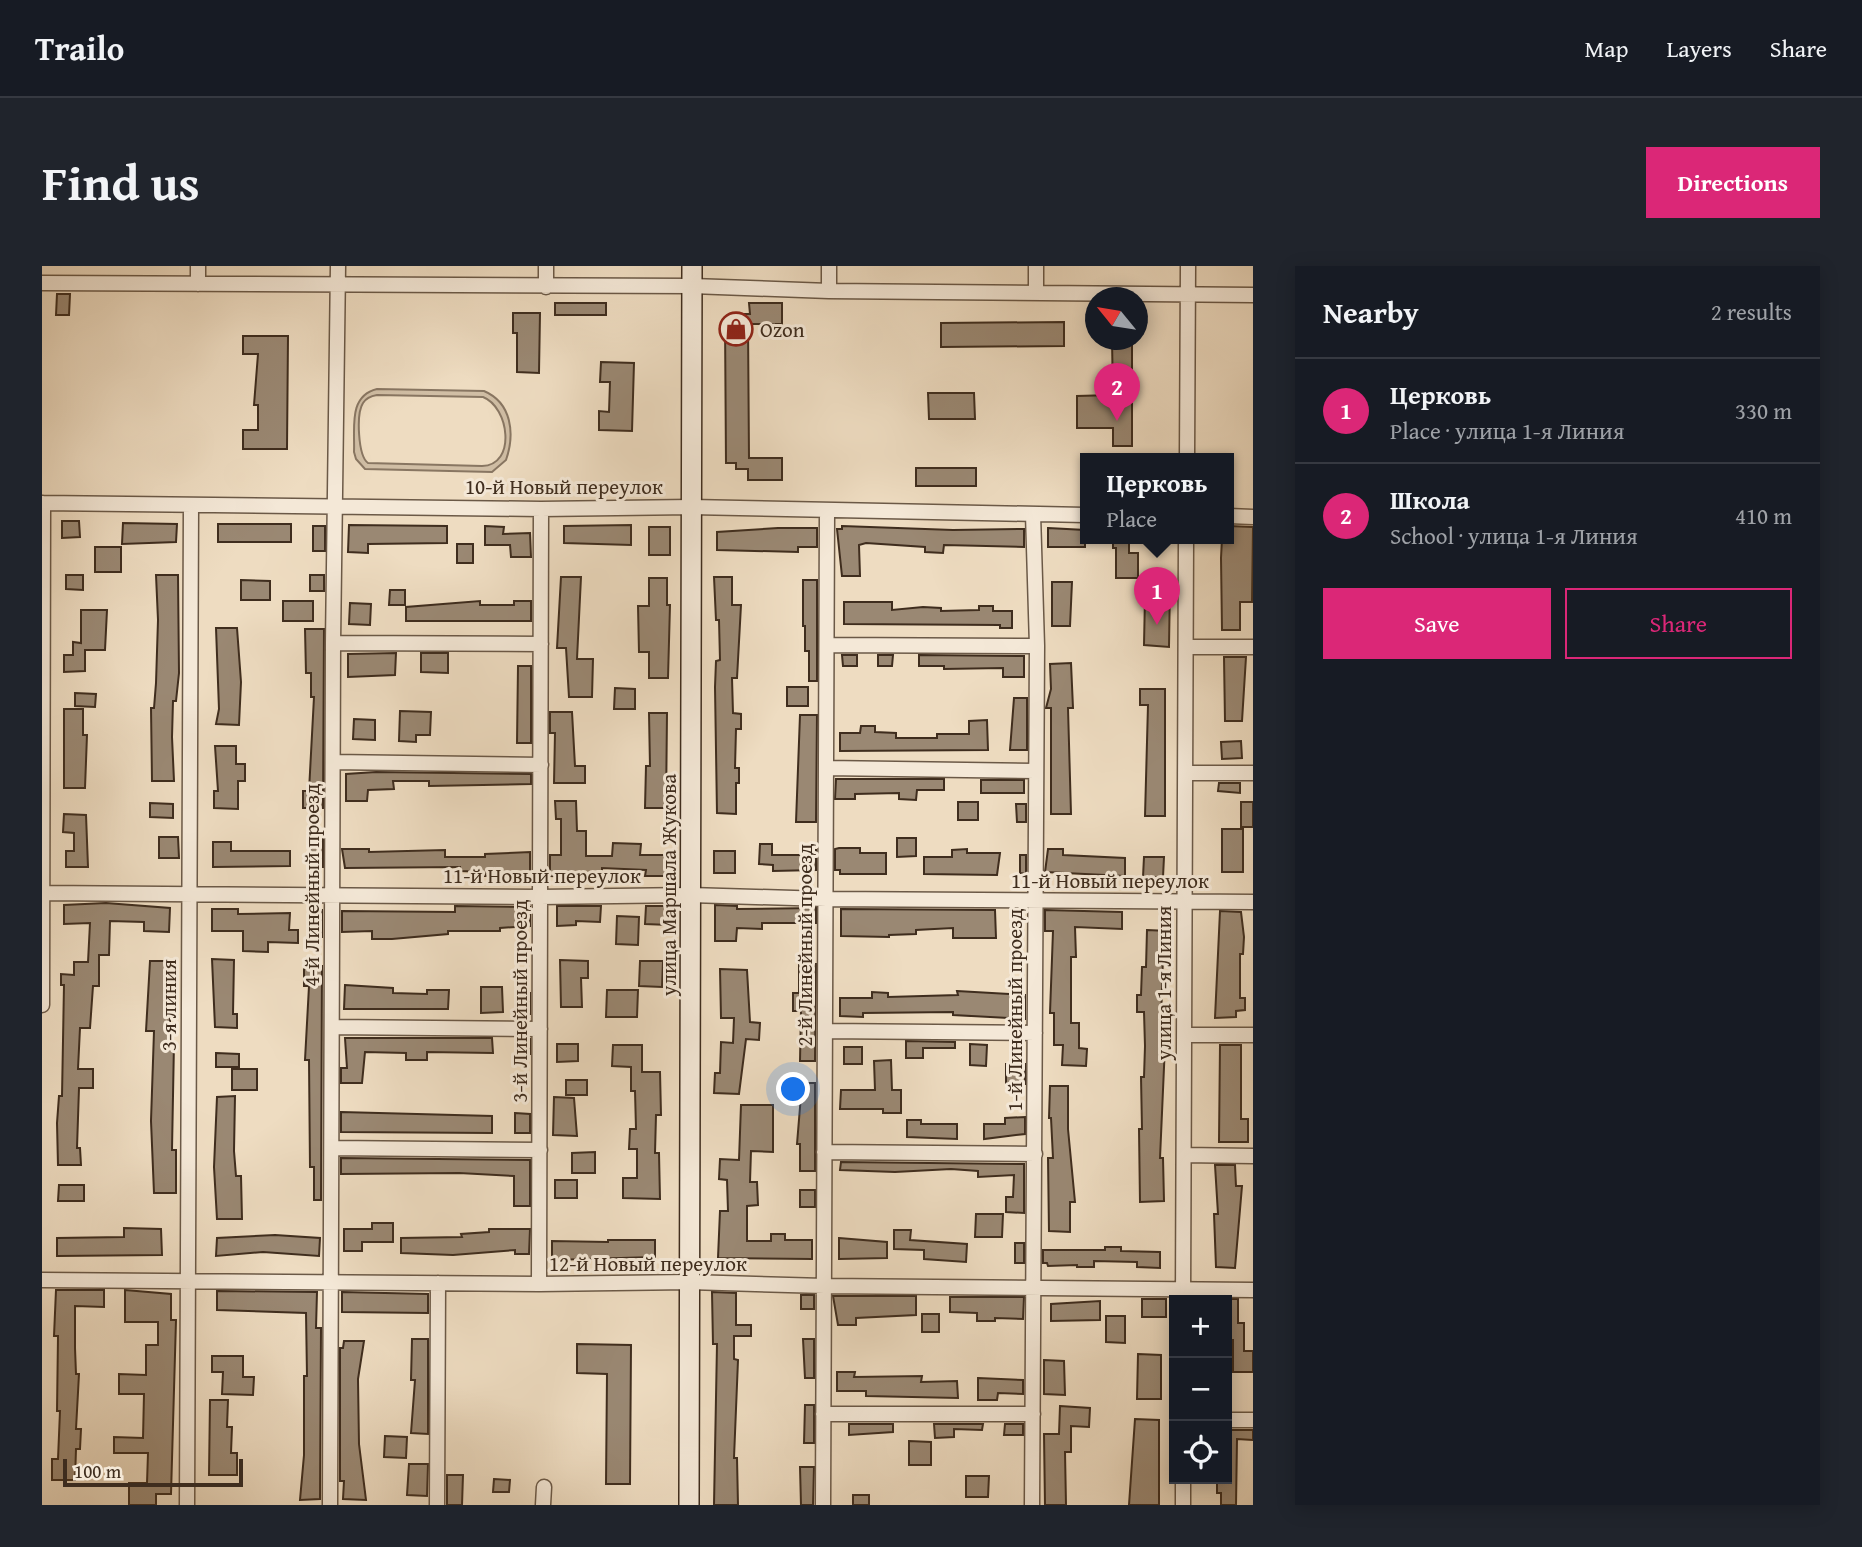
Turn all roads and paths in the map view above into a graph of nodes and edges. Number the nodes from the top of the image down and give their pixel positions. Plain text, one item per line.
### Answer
1 (47, 266) edge
2 (198, 266) edge
3 (338, 266) edge
4 (546, 266) edge
5 (829, 266) edge
6 (1036, 266) edge
7 (1188, 266) edge
8 (692, 276) edge
9 (44, 283) edge
10 (198, 284) junction
11 (337, 286) junction
12 (546, 287) junction
13 (829, 290) junction
14 (1036, 293) junction
15 (1187, 294) junction
16 (1253, 295) edge
17 (1186, 453) edge
18 (43, 503) edge
19 (191, 505) junction
20 (334, 506) junction
21 (691, 507) junction
22 (541, 509) junction
23 (827, 512) junction
24 (1033, 514) junction
25 (1080, 515) edge
26 (1234, 516) edge
27 (1253, 517) edge
28 (1186, 544) edge
29 (333, 643) junction
30 (541, 644) junction
31 (827, 645) junction
32 (1037, 646) junction
33 (1186, 647) junction
34 (1253, 647) edge
35 (333, 762) junction
36 (541, 765) junction
37 (826, 768) junction
38 (1035, 771) junction
39 (1185, 773) junction
40 (1253, 773) edge
41 (42, 893) edge
42 (190, 895) junction
43 (332, 895) junction
44 (690, 895) junction
45 (540, 897) junction
46 (826, 899) junction
47 (1035, 901) junction
48 (1185, 902) junction
49 (1253, 902) edge
50 (42, 1005) edge
51 (332, 1027) junction
52 (540, 1029) junction
53 (825, 1031) junction
54 (1035, 1033) junction
55 (1184, 1035) junction
56 (1253, 1035) edge
57 (332, 1148) junction
58 (540, 1150) junction
59 (824, 1152) junction
60 (1035, 1154) junction
61 (1184, 1156) junction
62 (1253, 1156) edge
63 (42, 1280) edge
64 (189, 1281) junction
65 (331, 1282) junction
66 (689, 1282) junction
67 (438, 1283) junction
68 (540, 1284) junction
69 (824, 1286) junction
70 (1033, 1288) junction
71 (1253, 1290) edge
72 (1183, 1295) edge
73 (823, 1414) junction
74 (1033, 1414) junction
75 (1232, 1420) edge
76 (1253, 1420) edge
77 (1183, 1484) edge
78 (544, 1487) dead end
79 (187, 1505) edge
80 (330, 1505) edge
81 (437, 1505) edge
82 (543, 1505) edge
83 (688, 1505) edge
84 (823, 1505) edge
85 (1032, 1505) edge
86 (1183, 1505) edge

1 - 9 street
2 - 10 street
3 - 11 street, 4-й Линейный проезд
4 - 12 street
5 - 13 street
6 - 14 street
7 - 15 street
8 - 12 street
8 - 13 street
8 - 21 main road, улица Маршала Жукова
9 - 10 street
10 - 11 street
11 - 12 street
11 - 20 street, 4-й Линейный проезд
13 - 14 street
14 - 15 street
15 - 16 street
15 - 17 street
18 - 19 street, 10-й Новый переулок
18 - 41 street
19 - 20 street, 10-й Новый переулок
19 - 42 street, 3-я линия
20 - 22 street, 10-й Новый переулок
20 - 29 street, 4-й Линейный проезд
21 - 22 street, 10-й Новый переулок
21 - 23 street, 10-й Новый переулок
21 - 44 main road, улица Маршала Жукова
22 - 30 street, 3-й Линейный проезд
23 - 24 street, 10-й Новый переулок
23 - 31 street, 2-й Линейный проезд
24 - 25 street, 10-й Новый переулок
24 - 32 street, 1-й Линейный проезд
26 - 27 street
28 - 33 street, улица 1-я Линия
29 - 30 street
29 - 35 street, 4-й Линейный проезд
30 - 36 street, 3-й Линейный проезд
31 - 32 street
31 - 37 street, 2-й Линейный проезд
32 - 38 street, 1-й Линейный проезд
33 - 34 street
33 - 39 street, улица 1-я Линия
35 - 36 street
35 - 43 street, 4-й Линейный проезд
36 - 45 street, 3-й Линейный проезд
37 - 38 street
37 - 46 street, 2-й Линейный проезд
38 - 47 street, 1-й Линейный проезд
39 - 40 street
39 - 48 street, улица 1-я Линия
41 - 42 street, 11-й Новый переулок
41 - 50 street
42 - 43 street, 11-й Новый переулок
42 - 64 street, 3-я линия
43 - 45 street, 11-й Новый переулок
43 - 51 street, 4-й Линейный проезд
44 - 45 street, 11-й Новый переулок
44 - 46 street, 11-й Новый переулок
44 - 66 main road, улица Маршала Жукова
45 - 52 street, 3-й Линейный проезд
46 - 47 street, 11-й Новый переулок
46 - 53 street, 2-й Линейный проезд
47 - 48 street, 11-й Новый переулок
47 - 54 street, 1-й Линейный проезд
48 - 49 street, 11-й Новый переулок
48 - 55 street, улица 1-я Линия
51 - 52 street
51 - 57 street, 4-й Линейный проезд
52 - 58 street, 3-й Линейный проезд
53 - 54 street
53 - 59 street, 2-й Линейный проезд
54 - 60 street, 1-й Линейный проезд
55 - 56 street
55 - 61 street, улица 1-я Линия
57 - 58 street
57 - 65 street, 4-й Линейный проезд
58 - 68 street, 3-й Линейный проезд
59 - 60 street
59 - 69 street, 2-й Линейный проезд
60 - 70 street, 1-й Линейный проезд
61 - 62 street
61 - 72 street, улица 1-я Линия
63 - 64 street, 12-й Новый переулок
64 - 65 street, 12-й Новый переулок
64 - 79 street, 3-я линия
65 - 67 street, 12-й Новый переулок
65 - 80 street, 4-й Линейный проезд
66 - 68 street, 12-й Новый переулок
66 - 69 street, 12-й Новый переулок
66 - 83 main road, улица Маршала Жукова
67 - 68 street, 12-й Новый переулок
67 - 81 street
69 - 70 street, 12-й Новый переулок
69 - 73 street, 2-й Линейный проезд
70 - 72 street, 12-й Новый переулок
70 - 74 street, 1-й Линейный проезд
71 - 72 street, 12-й Новый переулок
73 - 74 street
73 - 84 street, 2-й Линейный проезд
74 - 85 street, 1-й Линейный проезд
75 - 76 street
77 - 86 street
78 - 82 street

